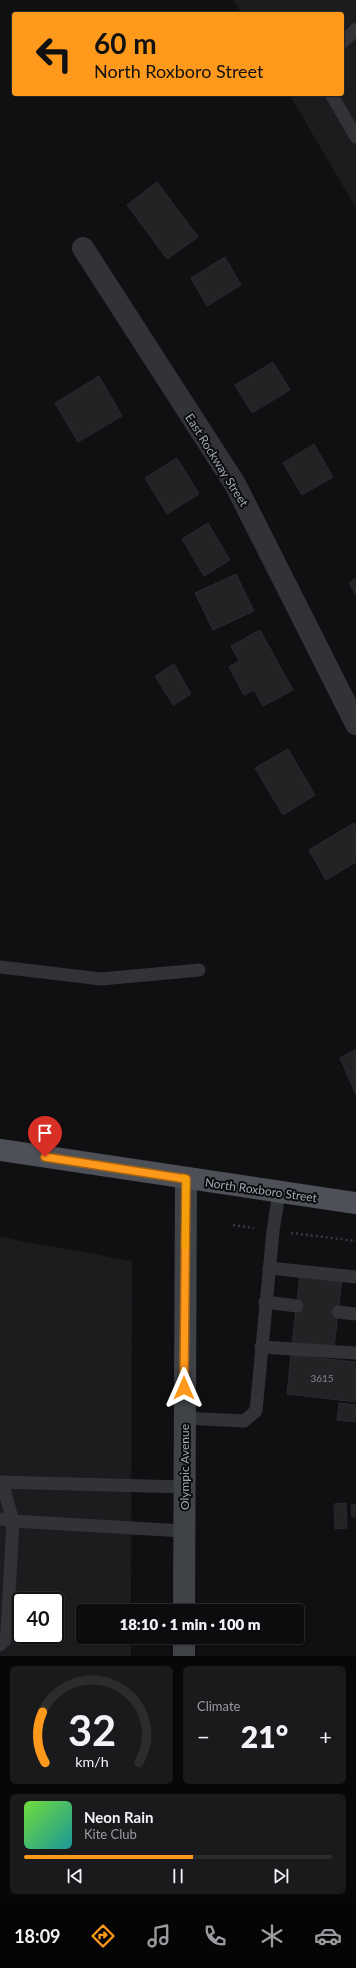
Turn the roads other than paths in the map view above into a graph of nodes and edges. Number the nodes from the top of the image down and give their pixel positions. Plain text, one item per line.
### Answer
1 (356, 29) edge
2 (344, 41) edge
3 (331, 96) edge
4 (356, 137) edge
5 (84, 248) dead end
6 (356, 724) edge
7 (0, 967) edge
8 (199, 970) dead end
9 (0, 1150) edge
10 (186, 1179) junction
11 (279, 1193) junction
12 (356, 1203) edge
13 (269, 1268) junction
14 (356, 1277) edge
15 (265, 1302) junction
16 (297, 1306) dead end
17 (338, 1312) dead end
18 (356, 1314) edge
19 (261, 1347) junction
20 (356, 1353) edge
21 (184, 1418) junction
22 (1, 1482) edge
23 (184, 1487) junction
24 (0, 1519) edge
25 (13, 1521) junction
26 (184, 1531) junction
27 (184, 1604) edge
28 (184, 1644) edge
29 (0, 1645) edge
30 (184, 1656) edge

1 - 2 lane
3 - 4 lane
5 - 6 street, East Rockway Street
7 - 8 lane
9 - 10 main road, North Roxboro Street
10 - 11 main road, North Roxboro Street
10 - 21 street, Olympic Avenue
11 - 12 main road, North Roxboro Street
11 - 13 lane
13 - 14 lane
13 - 15 lane
15 - 16 lane
15 - 19 lane
17 - 18 lane
19 - 20 lane
19 - 21 lane
21 - 23 street, Olympic Avenue
22 - 23 lane
22 - 25 lane
23 - 26 street, Olympic Avenue
24 - 25 lane
25 - 26 lane
25 - 29 lane
26 - 27 street, Olympic Avenue
28 - 30 street

